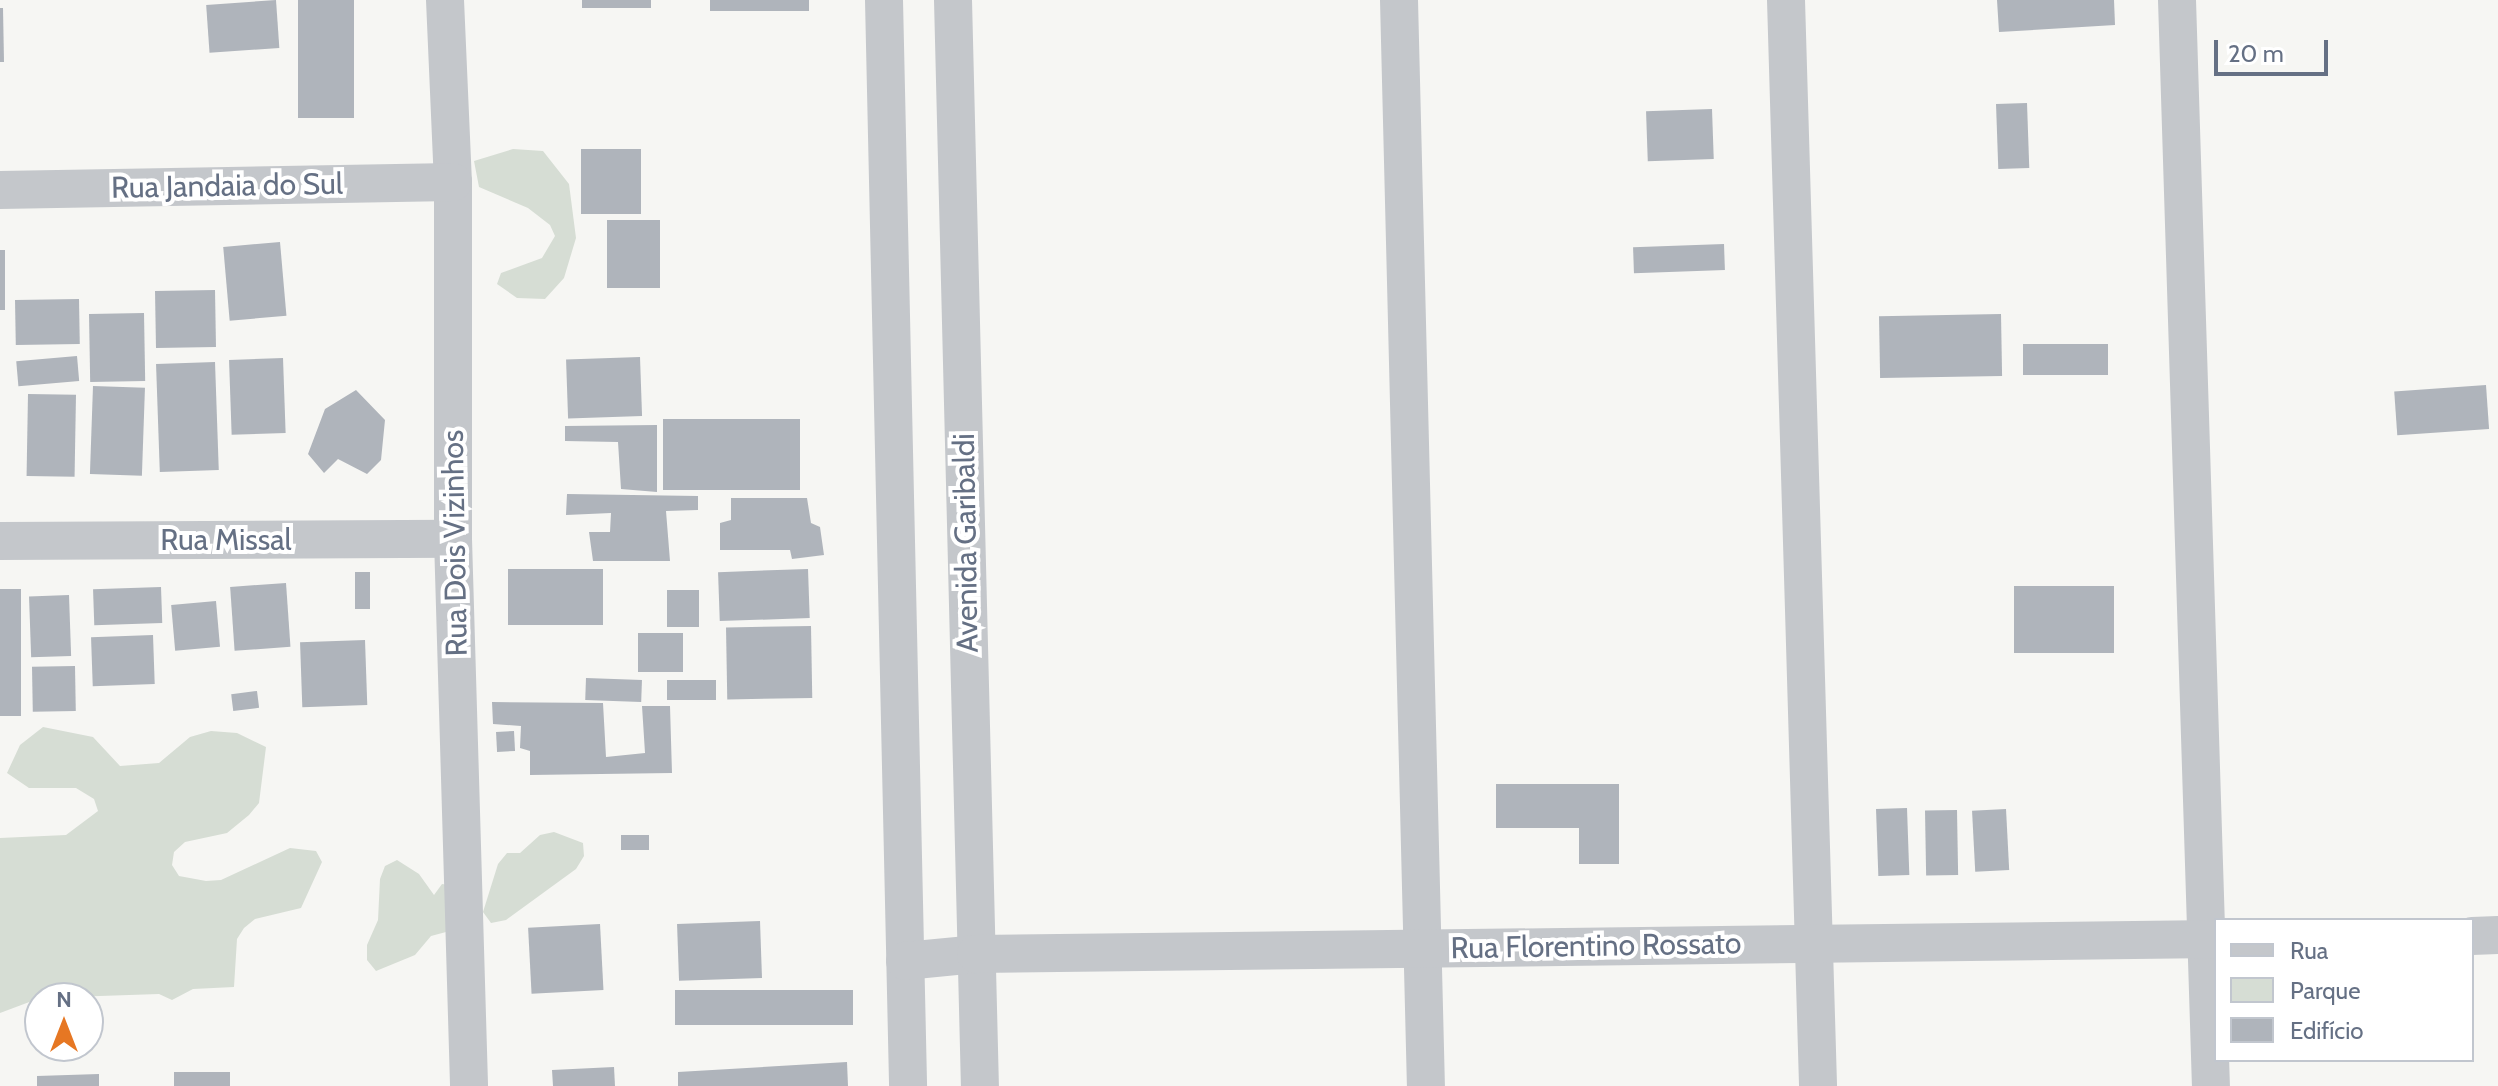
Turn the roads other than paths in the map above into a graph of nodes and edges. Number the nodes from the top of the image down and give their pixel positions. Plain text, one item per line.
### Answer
1 (445, 0) edge
2 (884, 0) edge
3 (953, 0) edge
4 (1399, 0) edge
5 (1786, 0) edge
6 (2177, 0) edge
7 (453, 182) junction
8 (0, 190) edge
9 (453, 539) junction
10 (0, 541) edge
11 (2498, 935) edge
12 (2474, 936) edge
13 (2211, 939) edge
14 (1814, 944) junction
15 (1423, 948) junction
16 (976, 954) junction
17 (905, 961) junction
18 (469, 1086) edge
19 (908, 1086) edge
20 (980, 1086) edge
21 (1426, 1086) edge
22 (1818, 1086) edge
23 (2211, 1086) edge

1 - 7 street, Rua Dois Vizinhos
2 - 17 street
3 - 16 street, Avenida Garibaldi
4 - 15 street
5 - 14 street
6 - 13 street
7 - 8 street, Rua Jandaia do Sul
7 - 9 street, Rua Dois Vizinhos
9 - 10 street, Rua Missal
9 - 18 street, Rua Dois Vizinhos
11 - 12 street
13 - 14 street, Rua Florentino Rossato
13 - 23 street
14 - 15 street, Rua Florentino Rossato
14 - 22 street
15 - 16 street, Rua Florentino Rossato
15 - 21 street
16 - 17 street, Rua Florentino Rossato
16 - 20 street, Avenida Garibaldi
17 - 19 street

